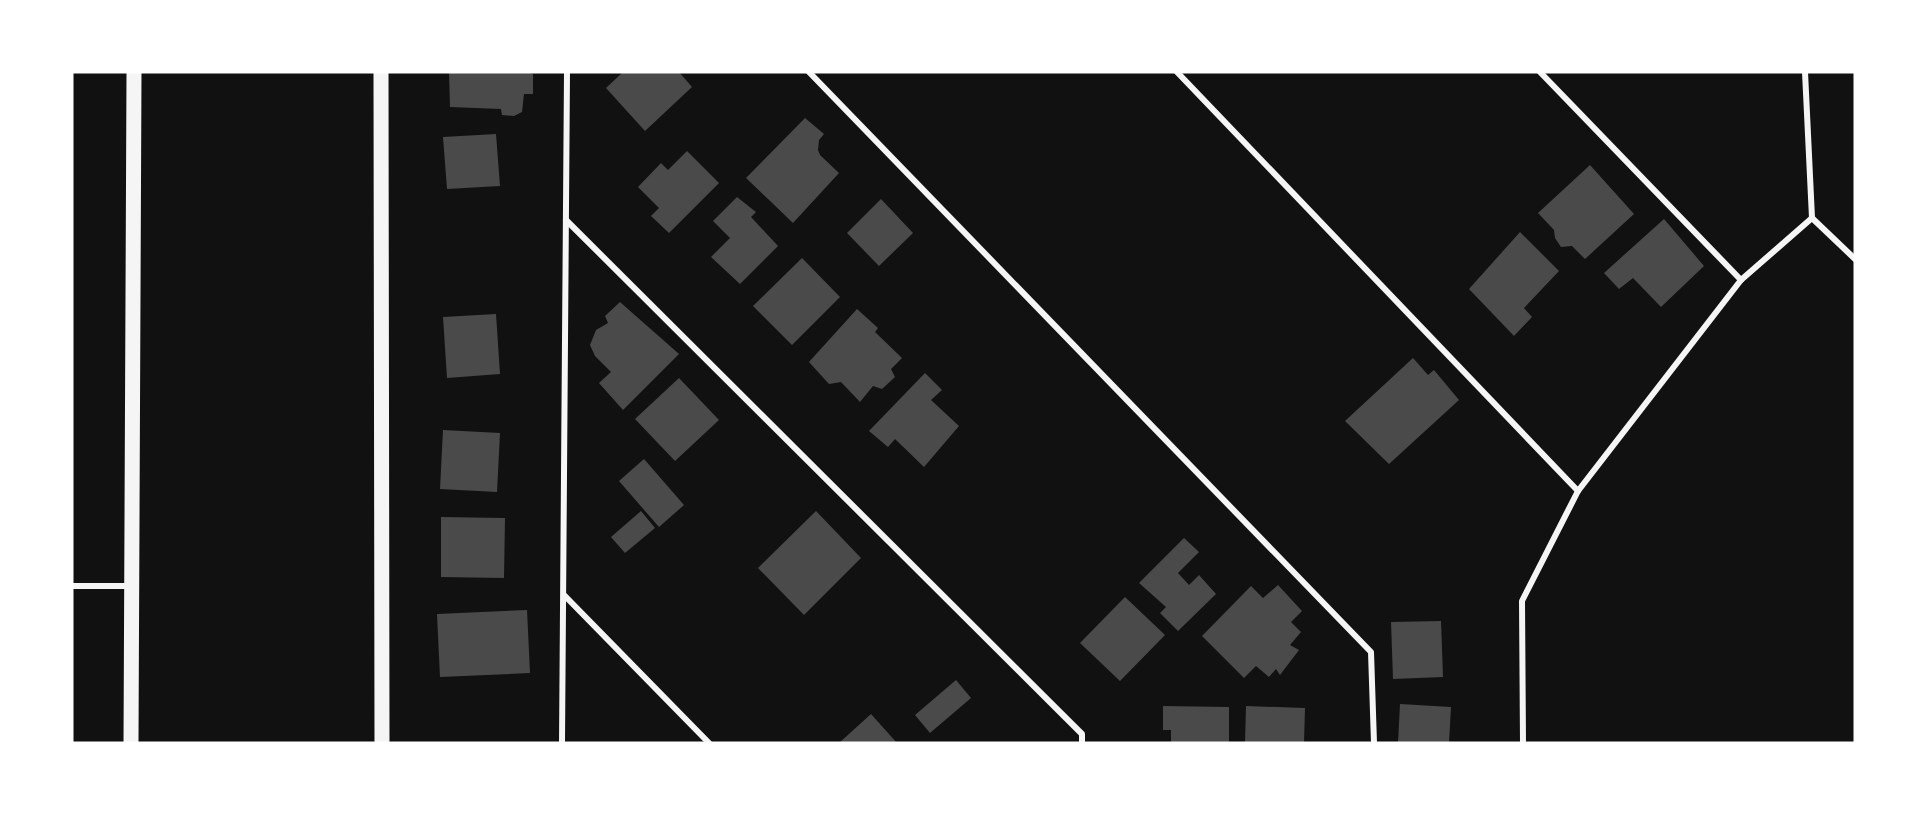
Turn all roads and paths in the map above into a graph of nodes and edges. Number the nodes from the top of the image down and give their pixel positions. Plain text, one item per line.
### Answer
1 (134, 72) edge
2 (381, 72) edge
3 (567, 72) edge
4 (808, 72) edge
5 (1177, 72) edge
6 (1540, 72) edge
7 (1805, 72) edge
8 (1812, 218) junction
9 (566, 220) junction
10 (1855, 259) edge
11 (1741, 280) junction
12 (1578, 491) junction
13 (72, 586) edge
14 (133, 586) junction
15 (564, 595) junction
16 (131, 743) edge
17 (382, 743) edge
18 (562, 743) edge
19 (710, 743) edge
20 (1082, 743) edge
21 (1374, 743) edge
22 (1524, 743) edge

1 - 14 main road
2 - 17 main road
3 - 9 street
4 - 21 street
5 - 12 street
6 - 11 street
7 - 8 street
8 - 10 street
8 - 11 street
9 - 15 street
9 - 20 street
11 - 12 street
12 - 22 street
13 - 14 street
14 - 16 main road
15 - 18 street
15 - 19 street

